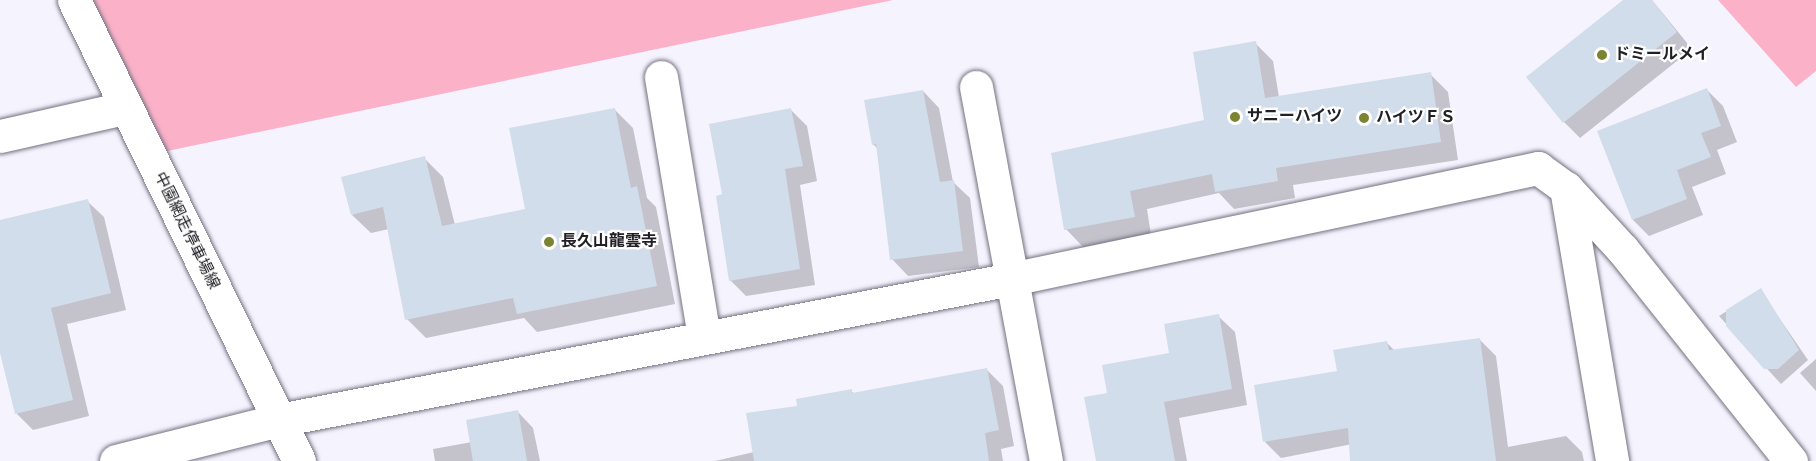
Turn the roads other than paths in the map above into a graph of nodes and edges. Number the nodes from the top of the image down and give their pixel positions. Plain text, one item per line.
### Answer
1 (74, 0) edge
2 (661, 77) dead end
3 (976, 87) dead end
4 (124, 108) junction
5 (0, 136) edge
6 (1566, 188) junction
7 (1011, 279) junction
8 (704, 336) junction
9 (279, 420) junction
10 (116, 461) edge
11 (298, 461) edge
12 (1046, 461) edge
13 (1612, 461) edge
14 (1791, 461) edge

1 - 4 street, 中園網走停車場線
2 - 8 street
3 - 7 street
4 - 5 street
4 - 9 street, 中園網走停車場線
6 - 7 street
6 - 13 street
6 - 14 street
7 - 8 street
7 - 12 street
8 - 9 street
9 - 10 street
9 - 11 street, 中園網走停車場線

